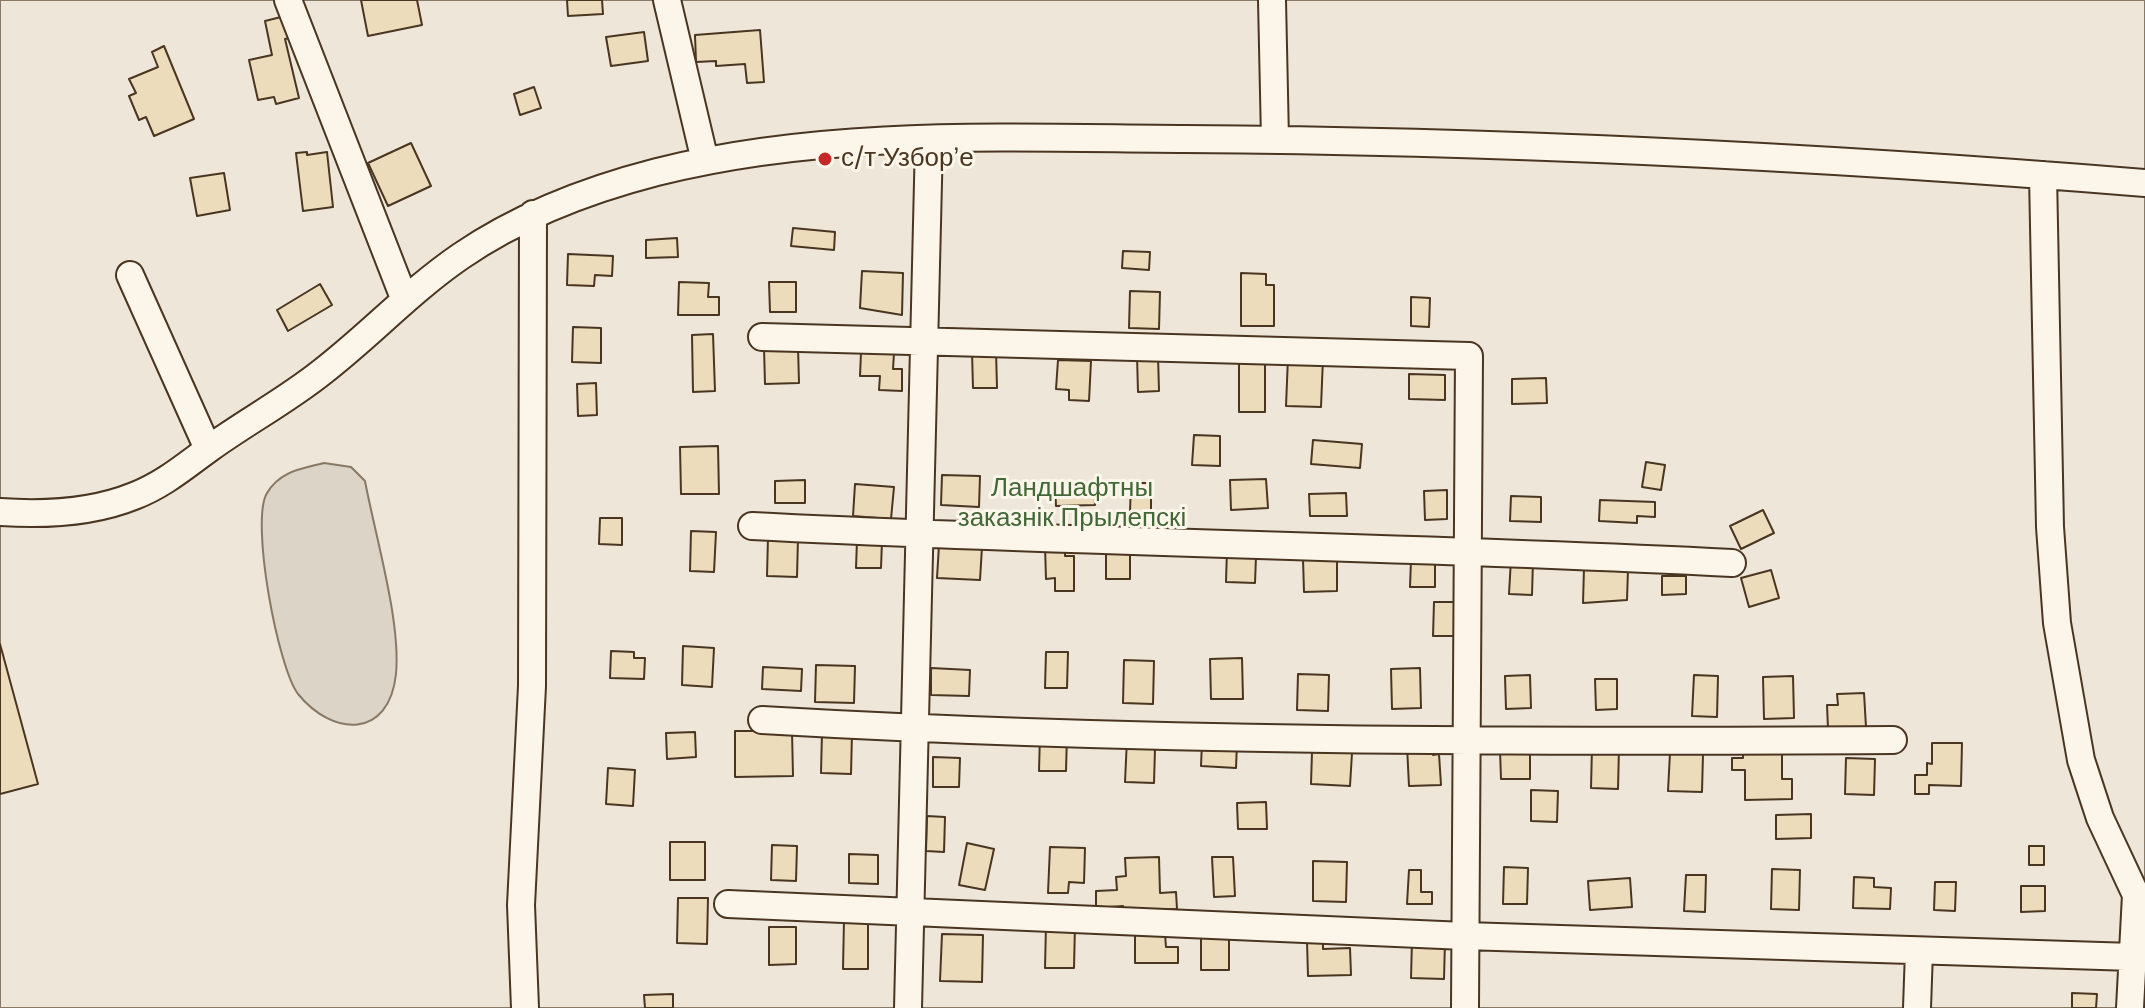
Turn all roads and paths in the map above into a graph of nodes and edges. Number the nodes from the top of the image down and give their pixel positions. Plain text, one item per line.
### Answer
1 (288, 0) edge
2 (667, 0) edge
3 (1272, 0) edge
4 (1275, 139) junction
5 (929, 141) junction
6 (705, 161) junction
7 (2043, 175) junction
8 (2145, 183) edge
9 (533, 214) junction
10 (130, 275) dead end
11 (404, 298) junction
12 (762, 337) dead end
13 (926, 341) junction
14 (208, 449) junction
15 (0, 512) edge
16 (752, 526) dead end
17 (921, 535) junction
18 (1468, 549) junction
19 (1732, 563) dead end
20 (762, 720) dead end
21 (915, 729) junction
22 (1893, 740) dead end
23 (1467, 743) junction
24 (2141, 900) edge
25 (728, 904) dead end
26 (911, 913) junction
27 (1465, 936) junction
28 (1919, 951) junction
29 (2133, 957) junction
30 (525, 1008) edge
31 (908, 1008) edge
32 (1465, 1008) edge
33 (1917, 1008) edge
34 (2130, 1008) edge

1 - 11 street
2 - 6 street
3 - 4 street
4 - 5 street
4 - 7 street
5 - 6 street
5 - 13 street
6 - 9 street
7 - 8 street
7 - 24 street
9 - 11 street
9 - 30 street
10 - 14 street
11 - 14 street
12 - 13 street
13 - 17 street
13 - 18 street
14 - 15 street
16 - 17 street
17 - 18 street
17 - 21 street
18 - 19 street
18 - 23 street
20 - 21 street
21 - 23 street
21 - 26 street
22 - 23 street
23 - 27 street
24 - 29 street
25 - 26 street
26 - 27 street
26 - 31 street
27 - 28 street
27 - 32 street
28 - 29 street
28 - 33 street
29 - 34 street

